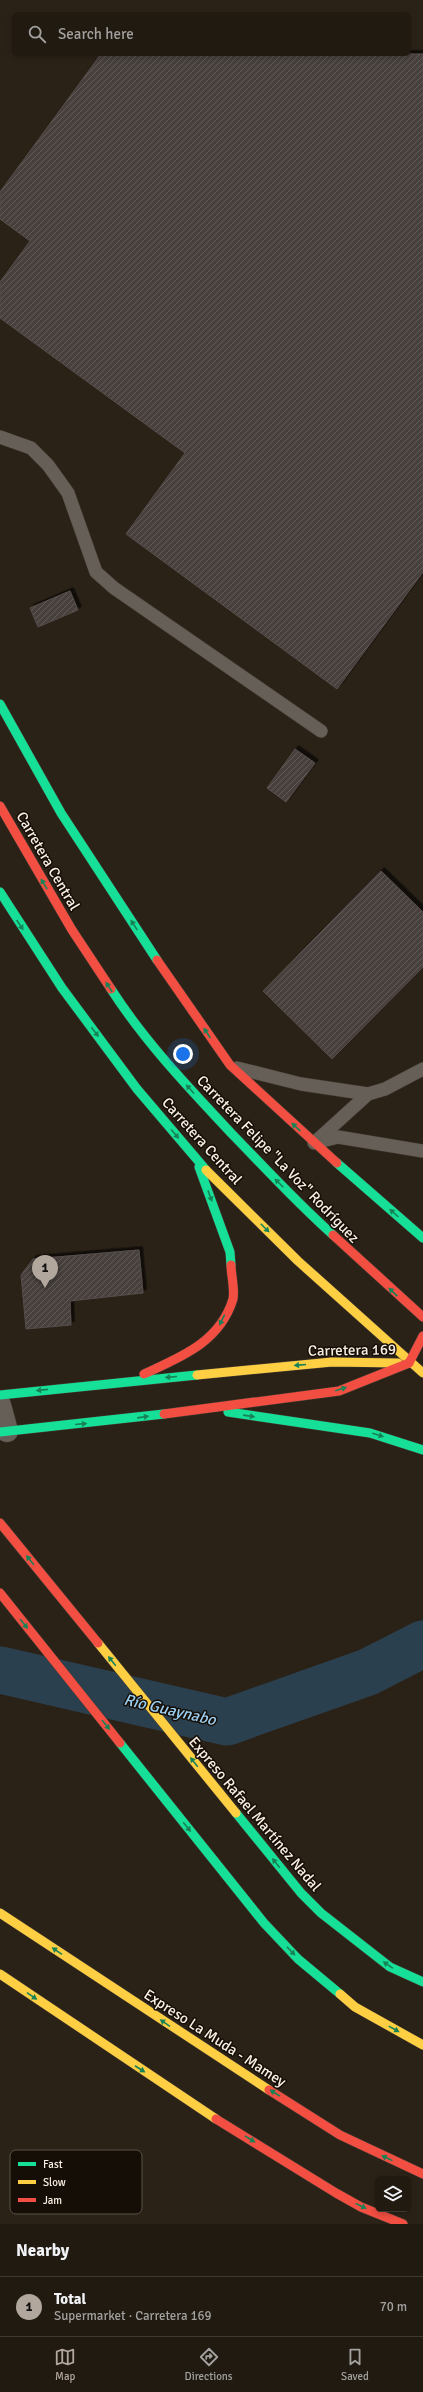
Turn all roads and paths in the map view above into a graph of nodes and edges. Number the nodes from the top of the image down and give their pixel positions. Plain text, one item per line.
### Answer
1 (0, 437) edge
2 (0, 704) edge
3 (321, 731) dead end
4 (0, 806) edge
5 (0, 892) edge
6 (72, 930) joint
7 (230, 1065) junction
8 (423, 1069) edge
9 (368, 1094) junction
10 (314, 1143) junction
11 (423, 1151) edge
12 (196, 1160) junction
13 (423, 1238) edge
14 (423, 1317) edge
15 (423, 1336) edge
16 (423, 1362) edge
17 (409, 1363) junction
18 (423, 1373) edge
19 (125, 1382) junction
20 (0, 1395) edge
21 (0, 1405) edge
22 (212, 1408) junction
23 (3, 1432) edge
24 (423, 1450) edge
25 (0, 1523) edge
26 (0, 1593) edge
27 (0, 1913) edge
28 (0, 1974) edge
29 (423, 1982) edge
30 (423, 2045) edge
31 (423, 2174) edge
32 (403, 2224) edge

1 - 3 lane
7 -> 2 main road
6 -> 4 main road, Carretera Central
5 -> 12 main road, Carretera Central
14 -> 6 main road, Carretera Felipe "La Voz" Rodríguez
7 - 9 lane
10 -> 7 main road
8 - 9 lane
9 - 10 lane
10 - 11 lane
13 -> 10 main road
12 -> 17 main road, Carretera Central
12 -> 19 main road
15 - 17 main road
16 - 17 main road
17 - 18 main road, Carretera Central
17 -> 19 main road, Carretera 169
22 -> 17 main road, Carretera 169
19 -> 20 main road, Carretera 169
21 - 23 street
23 -> 22 main road, Carretera 169
22 -> 24 main road
29 -> 25 main road, Expreso Rafael Martínez Nadal
26 -> 30 main road
31 -> 27 main road, Expreso La Muda - Mamey
28 -> 32 main road

